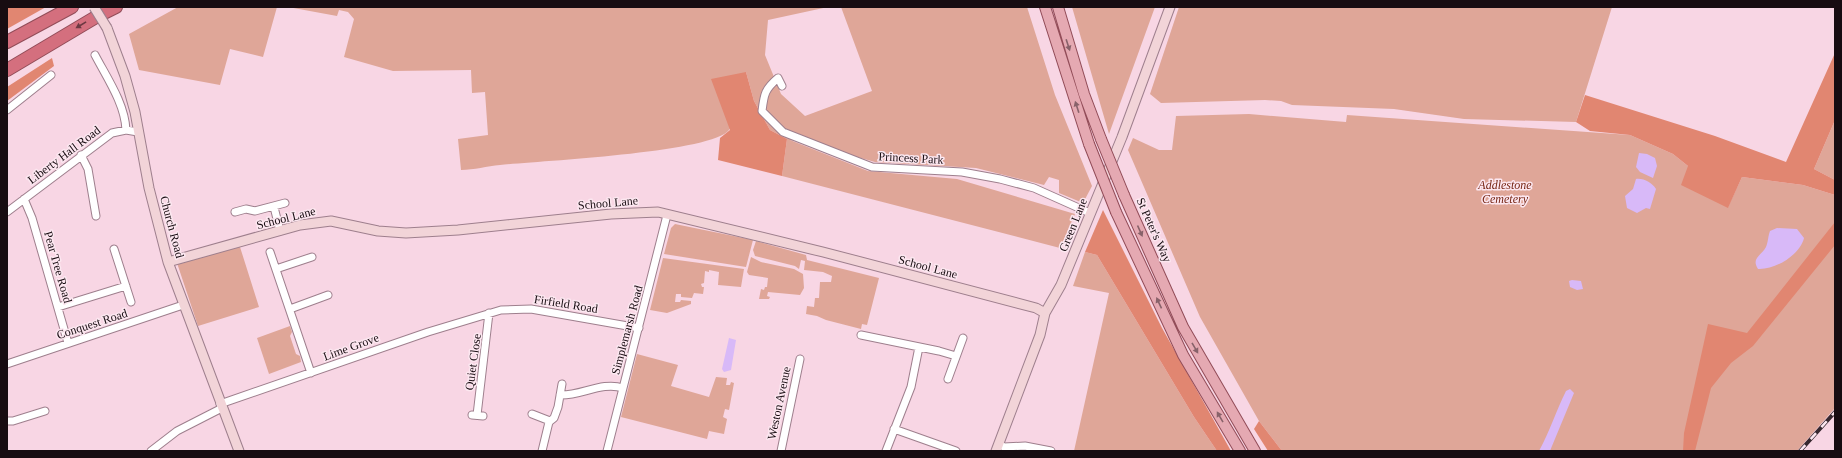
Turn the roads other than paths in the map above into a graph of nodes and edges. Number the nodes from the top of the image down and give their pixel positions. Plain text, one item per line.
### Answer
1 (72, 7) edge
2 (94, 7) edge
3 (116, 7) edge
4 (1045, 7) edge
5 (1058, 7) edge
6 (1170, 7) edge
7 (7, 42) edge
8 (95, 55) dead end
9 (7, 70) edge
10 (51, 75) dead end
11 (782, 86) dead end
12 (7, 110) edge
13 (126, 130) junction
14 (138, 132) junction
15 (81, 155) junction
16 (24, 199) junction
17 (285, 204) dead end
18 (274, 207) junction
19 (7, 212) edge
20 (235, 212) dead end
21 (1090, 213) junction
22 (667, 215) junction
23 (96, 216) dead end
24 (280, 231) junction
25 (114, 249) dead end
26 (270, 252) dead end
27 (312, 257) dead end
28 (168, 262) junction
29 (276, 269) junction
30 (126, 286) junction
31 (328, 295) dead end
32 (131, 302) dead end
33 (183, 305) junction
34 (58, 307) junction
35 (290, 309) junction
36 (489, 313) junction
37 (1045, 313) junction
38 (639, 328) junction
39 (861, 335) dead end
40 (963, 338) dead end
41 (68, 343) junction
42 (919, 347) junction
43 (956, 356) junction
44 (800, 359) dead end
45 (7, 364) edge
46 (312, 373) junction
47 (948, 378) dead end
48 (562, 384) dead end
49 (623, 388) junction
50 (560, 395) junction
51 (221, 406) junction
52 (45, 411) dead end
53 (532, 414) dead end
54 (477, 415) dead end
55 (550, 420) junction
56 (7, 421) edge
57 (894, 429) junction
58 (998, 448) edge
59 (152, 451) edge
60 (239, 451) edge
61 (542, 451) edge
62 (607, 451) edge
63 (781, 451) edge
64 (886, 451) edge
65 (956, 451) edge
66 (1051, 451) edge
67 (1240, 451) edge
68 (1255, 451) edge

1 - 7 highway
2 - 14 street, Church Road, bridge
3 -> 9 highway
67 -> 4 main road, bridge
5 -> 68 main road, St Peter's Way, bridge
6 - 21 street, Green Lane
8 - 13 street
10 - 12 street
11 - 21 street, Princess Park
13 - 14 street, Liberty Hall Road
13 - 15 street, Liberty Hall Road
14 - 28 street, Church Road
15 - 16 street, Liberty Hall Road
15 - 23 street
16 - 19 street, Liberty Hall Road
16 - 34 street, Pear Tree Road
17 - 18 street
18 - 20 street
18 - 24 street
21 - 37 street, Green Lane
22 - 24 street, School Lane
22 - 37 street, School Lane
22 - 38 street, Simplemarsh Road
24 - 28 street, School Lane
25 - 30 street
26 - 29 street
27 - 29 street
28 - 33 street, Church Road
29 - 35 street
30 - 32 street
30 - 34 street
31 - 35 street
33 - 41 street, Conquest Road
33 - 51 street, Church Road
34 - 41 street, Pear Tree Road
35 - 46 street
36 - 38 street, Firfield Road
36 - 46 street, Lime Grove
36 - 54 street, Quiet Close
37 - 58 street, Green Lane
38 - 49 street, Simplemarsh Road
39 - 42 street
40 - 43 street
41 - 45 street, Conquest Road
42 - 43 street
42 - 57 street
43 - 47 street
44 - 63 street, Weston Avenue
46 - 51 street, Lime Grove
48 - 50 street
49 - 50 street
49 - 62 street, Simplemarsh Road
50 - 55 street
51 - 59 street, Lime Grove
51 - 60 street, Church Road
52 - 56 street
53 - 55 street
55 - 61 street
57 - 64 street
57 - 65 street
58 - 66 street

